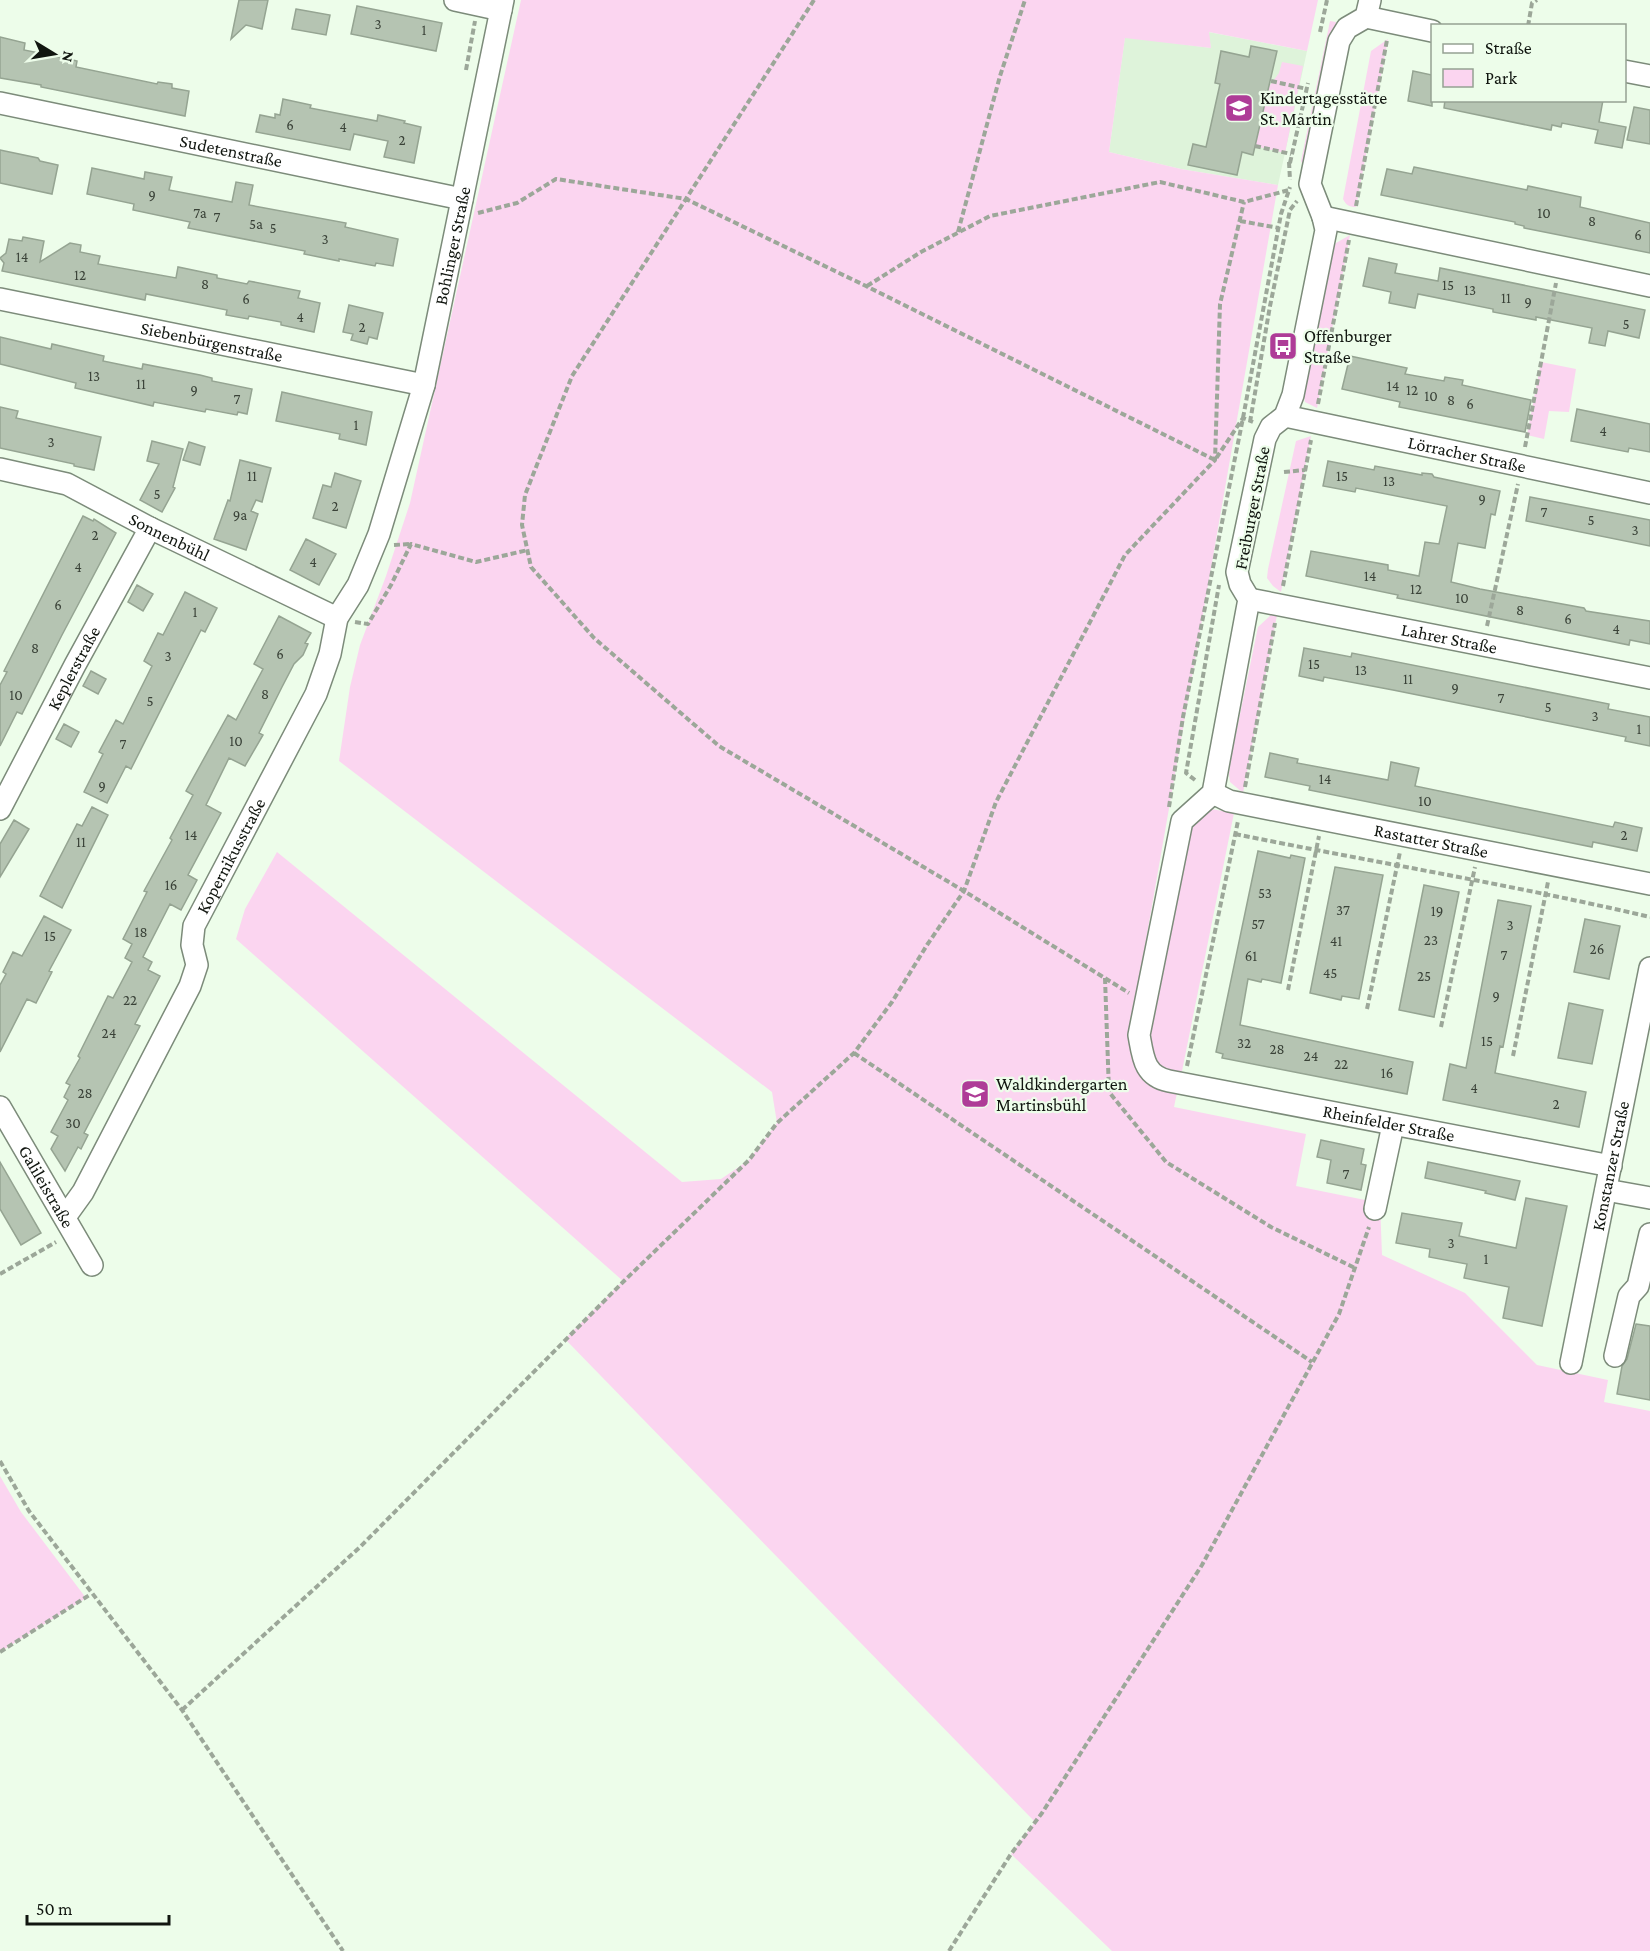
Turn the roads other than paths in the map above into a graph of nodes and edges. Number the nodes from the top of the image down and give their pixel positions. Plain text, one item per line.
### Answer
1 (455, 0) edge
2 (502, 5) edge
3 (1368, 8) edge
4 (1431, 31) edge
5 (1626, 71) edge
6 (1650, 76) edge
7 (0, 104) edge
8 (461, 207) junction
9 (1323, 217) junction
10 (1650, 286) edge
11 (0, 299) edge
12 (424, 385) junction
13 (1278, 422) junction
14 (0, 469) edge
15 (393, 491) joint
16 (1650, 493) edge
17 (150, 528) junction
18 (1249, 599) junction
19 (337, 618) junction
20 (1650, 678) edge
21 (1213, 793) junction
22 (0, 809) edge
23 (1650, 884) edge
24 (1650, 968) edge
25 (1646, 1013) edge
26 (0, 1107) edge
27 (1393, 1125) junction
28 (1611, 1166) junction
29 (1606, 1190) junction
30 (1650, 1196) edge
31 (1375, 1209) road end
32 (69, 1224) junction
33 (1650, 1234) edge
34 (92, 1265) dead end
35 (1615, 1356) dead end
36 (1571, 1363) dead end

1 - 2 street
2 - 8 street, Bohlinger Straße
3 - 4 street
3 - 9 street, Freiburger Straße
5 - 6 street
7 - 8 street, Sudetenstraße
8 - 12 street, Bohlinger Straße
9 - 10 street
9 - 13 street, Freiburger Straße
11 - 12 street, Siebenbürgenstraße
12 - 15 street, Bohlinger Straße
13 - 16 street, Lörracher Straße
13 - 18 street, Freiburger Straße
14 - 17 street, Sonnenbühl
15 - 19 street, Kopernikusstraße
17 - 19 street, Sonnenbühl
17 - 22 street, Keplerstraße
18 - 20 street, Lahrer Straße
18 - 21 street
19 - 32 street, Kopernikusstraße
21 - 23 street, Rastatter Straße
21 - 27 street, Rheinfelder Straße
24 - 25 street, Konstanzer Straße
25 - 28 street, Konstanzer Straße
26 - 32 street, Galileistraße
27 - 28 street, Rheinfelder Straße
27 - 31 street
28 - 29 street, Konstanzer Straße
29 - 30 street
29 - 36 street, Konstanzer Straße
32 - 34 street, Galileistraße
33 - 35 street

